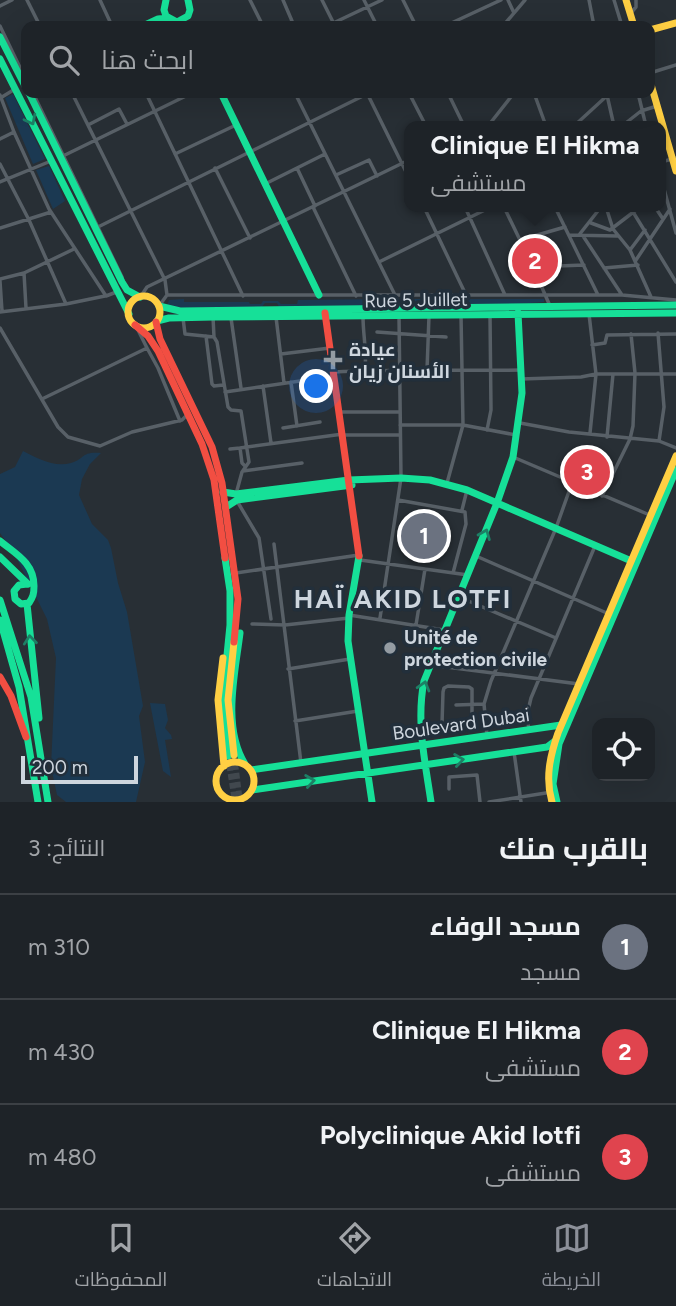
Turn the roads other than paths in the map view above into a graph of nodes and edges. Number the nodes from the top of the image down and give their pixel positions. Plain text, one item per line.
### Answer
1 (12, 0) edge
2 (27, 0) edge
3 (100, 0) edge
4 (166, 0) edge
5 (250, 0) edge
6 (283, 0) edge
7 (322, 0) edge
8 (364, 0) edge
9 (382, 0) edge
10 (403, 0) edge
11 (501, 0) edge
12 (508, 0) edge
13 (525, 0) edge
14 (589, 0) edge
15 (614, 0) edge
16 (626, 0) edge
17 (636, 0) edge
18 (191, 2) edge
19 (0, 6) edge
20 (367, 7) junction
21 (514, 13) junction
22 (630, 14) junction
23 (166, 15) junction
24 (38, 21) edge
25 (110, 21) edge
26 (154, 21) edge
27 (180, 21) edge
28 (185, 21) edge
29 (260, 21) edge
30 (291, 21) edge
31 (332, 21) edge
32 (341, 21) edge
33 (374, 21) edge
34 (414, 21) edge
35 (457, 21) edge
36 (507, 21) edge
37 (593, 21) edge
38 (620, 21) edge
39 (632, 21) edge
40 (676, 23) edge
41 (0, 26) edge
42 (655, 29) edge
43 (0, 37) edge
44 (0, 59) edge
45 (676, 65) edge
46 (655, 71) edge
47 (21, 72) edge
48 (21, 74) edge
49 (21, 88) edge
50 (15, 89) junction
51 (0, 97) edge
52 (33, 98) edge
53 (34, 98) edge
54 (75, 98) edge
55 (148, 98) edge
56 (182, 98) edge
57 (224, 98) edge
58 (298, 98) edge
59 (358, 98) edge
60 (370, 98) edge
61 (412, 98) edge
62 (450, 98) edge
63 (506, 98) edge
64 (510, 98) edge
65 (536, 98) edge
66 (603, 98) edge
67 (609, 98) edge
68 (639, 98) edge
69 (655, 98) edge
70 (508, 101) junction
71 (657, 106) junction
72 (155, 111) junction
73 (641, 111) junction
74 (423, 121) edge
75 (462, 121) edge
76 (492, 121) edge
77 (544, 121) edge
78 (580, 121) edge
79 (613, 121) edge
80 (628, 121) edge
81 (644, 121) edge
82 (662, 121) edge
83 (310, 122) junction
84 (88, 124) junction
85 (127, 124) junction
86 (237, 124) junction
87 (14, 132) junction
88 (666, 134) edge
89 (0, 139) edge
90 (96, 140) junction
91 (250, 151) junction
92 (325, 154) junction
93 (175, 155) junction
94 (64, 156) junction
95 (674, 158) edge
96 (51, 161) junction
97 (0, 164) edge
98 (402, 164) junction
99 (215, 168) junction
100 (297, 168) junction
101 (404, 168) edge
102 (31, 170) junction
103 (676, 171) edge
104 (336, 175) junction
105 (377, 176) junction
106 (8, 179) junction
107 (0, 182) edge
108 (189, 182) junction
109 (265, 184) junction
110 (344, 192) junction
111 (666, 195) edge
112 (314, 207) junction
113 (670, 209) junction
114 (132, 211) junction
115 (51, 212) junction
116 (426, 212) edge
117 (468, 212) edge
118 (479, 212) edge
119 (506, 212) edge
120 (558, 212) edge
121 (600, 212) edge
122 (606, 212) edge
123 (634, 212) joint
124 (658, 212) edge
125 (470, 216) junction
126 (29, 219) junction
127 (663, 219) junction
128 (284, 222) junction
129 (590, 223) junction
130 (100, 226) junction
131 (565, 226) junction
132 (0, 228) edge
133 (613, 229) junction
134 (645, 230) junction
135 (437, 233) junction
136 (676, 233) edge
137 (569, 235) junction
138 (581, 235) junction
139 (617, 236) junction
140 (250, 238) junction
141 (650, 239) junction
142 (520, 240) junction
143 (74, 249) junction
144 (630, 250) junction
145 (223, 251) junction
146 (47, 262) junction
147 (379, 262) junction
148 (637, 263) junction
149 (584, 265) junction
150 (533, 267) junction
151 (604, 268) junction
152 (23, 273) junction
153 (0, 280) edge
154 (165, 280) junction
155 (122, 282) junction
156 (676, 282) edge
157 (119, 291) junction
158 (167, 295) junction
159 (319, 295) junction
160 (395, 295) junction
161 (466, 295) junction
162 (505, 295) junction
163 (546, 295) junction
164 (598, 295) junction
165 (622, 295) junction
166 (106, 296) junction
167 (243, 296) junction
168 (356, 296) junction
169 (141, 297) junction
170 (651, 297) junction
171 (676, 300) edge
172 (66, 304) junction
173 (159, 306) junction
174 (676, 306) edge
175 (26, 308) junction
176 (550, 308) junction
177 (1, 311) edge
178 (399, 312) junction
179 (517, 312) junction
180 (326, 313) junction
181 (676, 313) edge
182 (129, 314) junction
183 (589, 314) junction
184 (461, 315) junction
185 (489, 315) junction
186 (363, 316) junction
187 (429, 316) junction
188 (213, 317) junction
189 (232, 317) junction
190 (276, 317) junction
191 (183, 318) junction
192 (157, 322) junction
193 (135, 325) junction
194 (0, 328) edge
195 (377, 332) dead end
196 (399, 333) junction
197 (658, 333) junction
198 (631, 334) junction
199 (676, 334) edge
200 (206, 336) junction
201 (214, 337) junction
202 (428, 337) junction
203 (446, 337) dead end
204 (592, 345) junction
205 (147, 348) junction
206 (330, 348) junction
207 (281, 354) junction
208 (399, 369) junction
209 (365, 370) junction
210 (427, 370) junction
211 (491, 370) junction
212 (521, 370) junction
213 (461, 371) junction
214 (662, 372) junction
215 (635, 373) junction
216 (334, 374) junction
217 (596, 374) junction
218 (613, 374) junction
219 (676, 374) edge
220 (521, 379) junction
221 (291, 382) junction
222 (284, 383) junction
223 (223, 385) junction
224 (263, 386) junction
225 (241, 389) junction
226 (225, 392) junction
227 (43, 399) junction
228 (340, 412) junction
229 (400, 412) junction
230 (188, 414) junction
231 (180, 421) junction
232 (320, 422) dead end
233 (519, 423) junction
234 (400, 425) junction
235 (463, 425) junction
236 (296, 426) junction
237 (283, 428) dead end
238 (487, 430) junction
239 (590, 433) junction
240 (343, 435) junction
241 (400, 435) junction
242 (517, 435) junction
243 (607, 437) junction
244 (630, 439) junction
245 (659, 441) junction
246 (271, 443) junction
247 (246, 447) junction
248 (240, 448) junction
249 (676, 448) edge
250 (230, 449) dead end
251 (676, 456) edge
252 (513, 457) junction
253 (302, 463) dead end
254 (244, 468) junction
255 (676, 470) edge
256 (401, 478) junction
257 (352, 483) junction
258 (447, 483) junction
259 (572, 483) junction
260 (467, 490) junction
261 (223, 492) junction
262 (602, 496) junction
263 (236, 497) junction
264 (398, 500) junction
265 (497, 503) junction
266 (226, 508) junction
267 (462, 510) junction
268 (654, 517) junction
269 (556, 528) junction
270 (0, 541) edge
271 (274, 544) dead end
272 (595, 545) junction
273 (475, 556) junction
274 (360, 557) junction
275 (0, 558) edge
276 (634, 562) junction
277 (388, 563) junction
278 (277, 567) junction
279 (264, 569) junction
280 (425, 569) junction
281 (16, 572) junction
282 (236, 573) junction
283 (453, 573) junction
284 (468, 575) junction
285 (534, 581) junction
286 (30, 587) junction
287 (15, 588) junction
288 (459, 597) junction
289 (573, 598) junction
290 (238, 599) junction
291 (0, 600) edge
292 (26, 604) junction
293 (612, 615) junction
294 (349, 617) junction
295 (380, 618) junction
296 (271, 619) dead end
297 (0, 620) edge
298 (516, 622) junction
299 (252, 624) dead end
300 (230, 625) junction
301 (285, 625) junction
302 (416, 625) junction
303 (445, 631) junction
304 (556, 638) junction
305 (350, 659) junction
306 (431, 665) junction
307 (288, 669) junction
308 (495, 672) junction
309 (0, 677) edge
310 (540, 678) junction
311 (582, 684) junction
312 (484, 704) junction
313 (456, 705) dead end
314 (472, 705) junction
315 (358, 711) junction
316 (295, 721) junction
317 (561, 725) junction
318 (532, 729) junction
319 (486, 736) junction
320 (555, 744) junction
321 (423, 746) junction
322 (514, 752) junction
323 (365, 754) junction
324 (301, 763) junction
325 (427, 764) junction
326 (224, 766) junction
327 (248, 767) junction
328 (367, 772) junction
329 (40, 782) junction
330 (449, 789) dead end
331 (251, 792) junction
332 (551, 792) junction
333 (520, 799) edge
334 (225, 800) edge
335 (38, 802) edge
336 (48, 802) edge
337 (246, 802) edge
338 (372, 802) edge
339 (431, 802) edge
340 (480, 802) edge
341 (489, 802) edge
342 (555, 802) edge

1 - 19 street
2 - 24 street
3 - 25 street
4 - 23 main road
5 - 29 street
6 - 30 street
7 - 31 street
8 - 20 street
9 - 20 street
10 - 34 street
11 - 35 street
12 - 21 street
13 - 21 street
14 - 37 street
15 - 38 street
16 - 22 main road
17 - 22 street
18 - 28 main road
20 - 32 street
20 - 33 street
21 - 36 street
22 - 39 main road
23 - 26 main road
23 - 27 main road
40 - 42 main road
41 - 47 street
43 - 48 main road
44 - 50 main road
45 - 46 street
49 - 50 main road
50 - 51 street
50 -> 96 main road
51 - 87 street
52 - 155 main road
53 - 94 street
54 - 84 street
55 - 72 street
56 - 72 street
57 - 86 main road
58 - 83 street
59 - 83 street
60 - 98 street
61 - 74 street
62 - 75 street
63 - 70 street
64 - 70 street
65 - 77 street
66 - 78 street
67 - 79 street
68 - 73 street
69 - 71 main road
70 - 76 street
71 - 73 street
71 - 82 main road
72 - 85 street
72 - 93 street
73 - 80 street
73 - 81 street
83 - 91 street
83 - 92 street
84 - 85 street
84 - 90 street
85 - 90 street
86 - 91 main road
86 - 93 street
87 - 89 street
87 - 102 street
88 - 95 main road
90 - 94 street
90 - 114 street
91 - 99 street
91 - 109 main road
92 - 100 street
92 - 104 street
93 - 108 street
94 - 130 street
95 - 103 main road
96 - 102 street
96 - 157 main road
97 - 106 street
98 - 101 street
98 - 105 street
99 - 108 street
99 - 140 street
100 - 109 street
100 - 112 street
102 - 106 street
102 - 115 street
104 - 105 street
104 - 110 street
105 - 110 street
106 - 107 street
106 - 126 street
108 - 114 street
108 - 145 street
109 - 128 main road
110 - 112 street
110 - 147 street
111 - 113 street
112 - 128 street
112 - 168 street
113 - 127 street
113 - 136 street
114 - 130 street
114 - 154 street
115 - 126 street
115 - 143 street
116 - 135 street
117 - 125 street
118 - 125 street
119 - 142 street
120 - 131 street
121 - 129 street
122 - 133 street
123 - 133 street
123 - 134 street
124 - 127 street
125 - 135 street
125 - 162 street
126 - 132 street
126 - 146 street
127 - 141 street
128 - 140 street
128 - 159 main road
129 - 133 street
129 - 138 street
130 - 155 street
131 - 137 street
131 - 142 street
133 - 139 street
134 - 141 street
134 - 144 street
135 - 147 street
135 - 161 street
137 - 138 street
137 - 149 street
138 - 139 street
138 - 151 street
139 - 144 street
140 - 145 street
141 - 148 street
141 - 156 street
142 - 150 street
143 - 146 street
143 - 166 street
144 - 148 street
145 - 154 street
145 - 167 street
146 - 152 street
146 - 172 street
147 - 160 street
148 - 151 street
148 - 170 street
149 - 150 street
149 - 164 street
150 - 163 street
151 - 165 street
152 - 153 street
152 - 175 street
153 - 177 street
154 - 158 street
154 - 169 street
155 - 169 main road
157 - 166 street
157 - 182 main road
158 - 167 street
158 - 173 street
159 - 167 street
159 - 168 street
160 - 161 street
160 - 168 street
160 - 178 street
161 - 162 street
162 - 163 street
163 - 164 street
163 - 176 street
164 - 165 street
165 - 170 street
166 - 172 street
169 - 173 main road
169 - 182 main road
170 - 171 street
172 - 175 street
173 - 180 main road, Rue 5 Juillet
173 - 192 main road
174 - 176 main road, Rue 5 Juillet
175 - 177 street
176 - 179 main road, Rue 5 Juillet
178 - 179 main road, Rue 5 Juillet
178 - 180 main road, Rue 5 Juillet
178 - 186 main road, Rue 5 Juillet
178 - 187 main road, Rue 5 Juillet
178 - 196 street
179 - 183 main road, Rue 5 Juillet
179 - 185 main road, Rue 5 Juillet
179 - 212 main road
180 - 186 main road, Rue 5 Juillet
180 - 190 main road, Rue 5 Juillet
180 - 206 main road
181 - 183 main road, Rue 5 Juillet
182 - 193 main road
183 - 204 street
184 - 185 main road, Rue 5 Juillet
184 - 187 main road, Rue 5 Juillet
184 - 213 street
185 - 211 street
186 - 209 street
187 - 202 street
188 - 189 main road, Rue 5 Juillet
188 - 191 main road, Rue 5 Juillet
188 - 201 street
189 - 190 main road, Rue 5 Juillet
189 - 225 street
190 - 207 street
191 - 192 main road, Rue 5 Juillet
191 - 200 street
192 - 193 main road
192 - 261 main road
193 - 205 street
193 - 230 main road
194 - 227 street
195 - 196 street
196 - 202 street
196 - 208 street
197 - 198 street
197 - 199 street
197 - 214 street
198 - 204 street
198 - 215 street
200 - 201 street
200 - 223 street
201 - 223 street
202 - 203 street
202 - 210 street
204 - 217 street
205 - 227 street
205 - 231 street
206 - 207 street
206 - 216 main road
207 - 222 street
208 - 209 street
208 - 210 street
208 - 229 street
209 - 216 street
210 - 213 street
211 - 212 street
211 - 213 street
211 - 238 street
212 - 220 main road
213 - 235 street
214 - 215 street
214 - 219 street
214 - 245 street
215 - 218 street
215 - 244 street
216 - 221 street
216 - 228 main road
217 - 218 street
217 - 220 street
217 - 239 street
218 - 243 street
220 - 233 main road
221 - 222 street
221 - 236 street
222 - 224 street
223 - 226 street
224 - 225 street
224 - 246 street
225 - 226 street
226 - 247 street
227 - 231 street
228 - 229 street
228 - 240 main road
229 - 234 street
230 - 231 street
230 - 300 main road
232 - 236 street
233 - 239 street
233 - 242 main road
234 - 235 street
234 - 241 street
235 - 238 street
235 - 258 street
236 - 237 street
238 - 242 street
239 - 243 street
240 - 241 street
240 - 246 street
240 - 257 main road
241 - 256 street
242 - 252 main road
243 - 244 street
244 - 245 street
244 - 262 street
245 - 249 street
246 - 247 street
247 - 248 street
247 - 254 street
248 - 250 street
248 - 254 street
251 - 268 main road
252 - 259 street
252 - 265 main road
253 - 254 street
254 - 263 street
255 - 268 main road
256 - 257 main road
256 - 258 main road
256 - 264 street
257 - 263 main road
257 - 274 main road
258 - 260 main road
259 - 262 street
259 - 269 street
260 - 265 main road
260 - 267 street
261 - 263 main road
261 - 266 main road
262 - 268 street
263 - 266 main road
263 - 279 street
264 - 267 street
264 - 277 street
265 - 269 main road
273 -> 265 main road
266 - 282 main road
267 - 283 street
268 - 276 main road
269 - 272 main road
269 - 285 street
270 - 286 main road
271 - 278 street
272 - 276 main road
272 - 289 street
273 - 284 main road
273 - 285 street
274 - 277 street
274 - 278 street
274 - 294 main road
275 - 281 main road
276 - 293 main road
277 - 280 street
277 - 295 street
278 - 279 street
278 - 301 street
279 - 282 street
279 - 296 street
280 - 283 street
280 - 302 street
281 - 286 main road
281 - 287 main road
282 - 290 main road
283 - 284 street
284 - 288 main road
285 - 289 street
285 - 298 street
286 - 287 main road
286 - 292 main road
287 - 292 main road
288 - 298 street
288 - 303 main road
289 - 293 street
289 - 304 street
290 - 300 main road
290 - 327 main road
291 - 329 main road
329 -> 292 main road
293 - 311 main road
294 - 295 street
294 - 301 street
294 - 305 main road
295 - 302 street
297 - 329 main road
298 - 304 street
298 - 308 street
299 - 301 street
300 - 326 main road
301 - 307 street
302 - 303 street
303 - 306 main road
304 - 310 street
305 - 307 street
305 - 315 main road
306 - 308 street
321 -> 306 main road
307 - 316 street
308 - 310 street
308 - 312 street
309 - 329 main road
310 - 311 street
310 - 318 street
311 - 317 main road
311 - 320 main road
312 - 314 street
312 - 319 street
313 - 314 street
314 - 314 street
315 - 316 street
315 - 323 main road
316 - 324 street
317 - 318 main road, Boulevard Dubai
317 - 320 main road
318 - 319 main road, Boulevard Dubai
318 - 320 main road
319 - 321 main road, Boulevard Dubai
320 - 322 main road
320 - 332 main road
321 - 323 main road, Boulevard Dubai
321 - 325 main road
325 -> 322 main road
322 - 333 street
323 - 324 main road, Boulevard Dubai
323 - 328 main road
324 - 327 main road, Boulevard Dubai
325 - 328 main road
325 - 339 main road
326 - 327 main road
326 - 334 main road
327 - 331 main road
331 -> 328 main road
328 - 338 main road
329 - 335 main road
329 - 336 main road
330 - 340 street
331 - 334 main road
331 - 337 main road
332 - 333 street
332 - 342 main road
333 - 341 street

